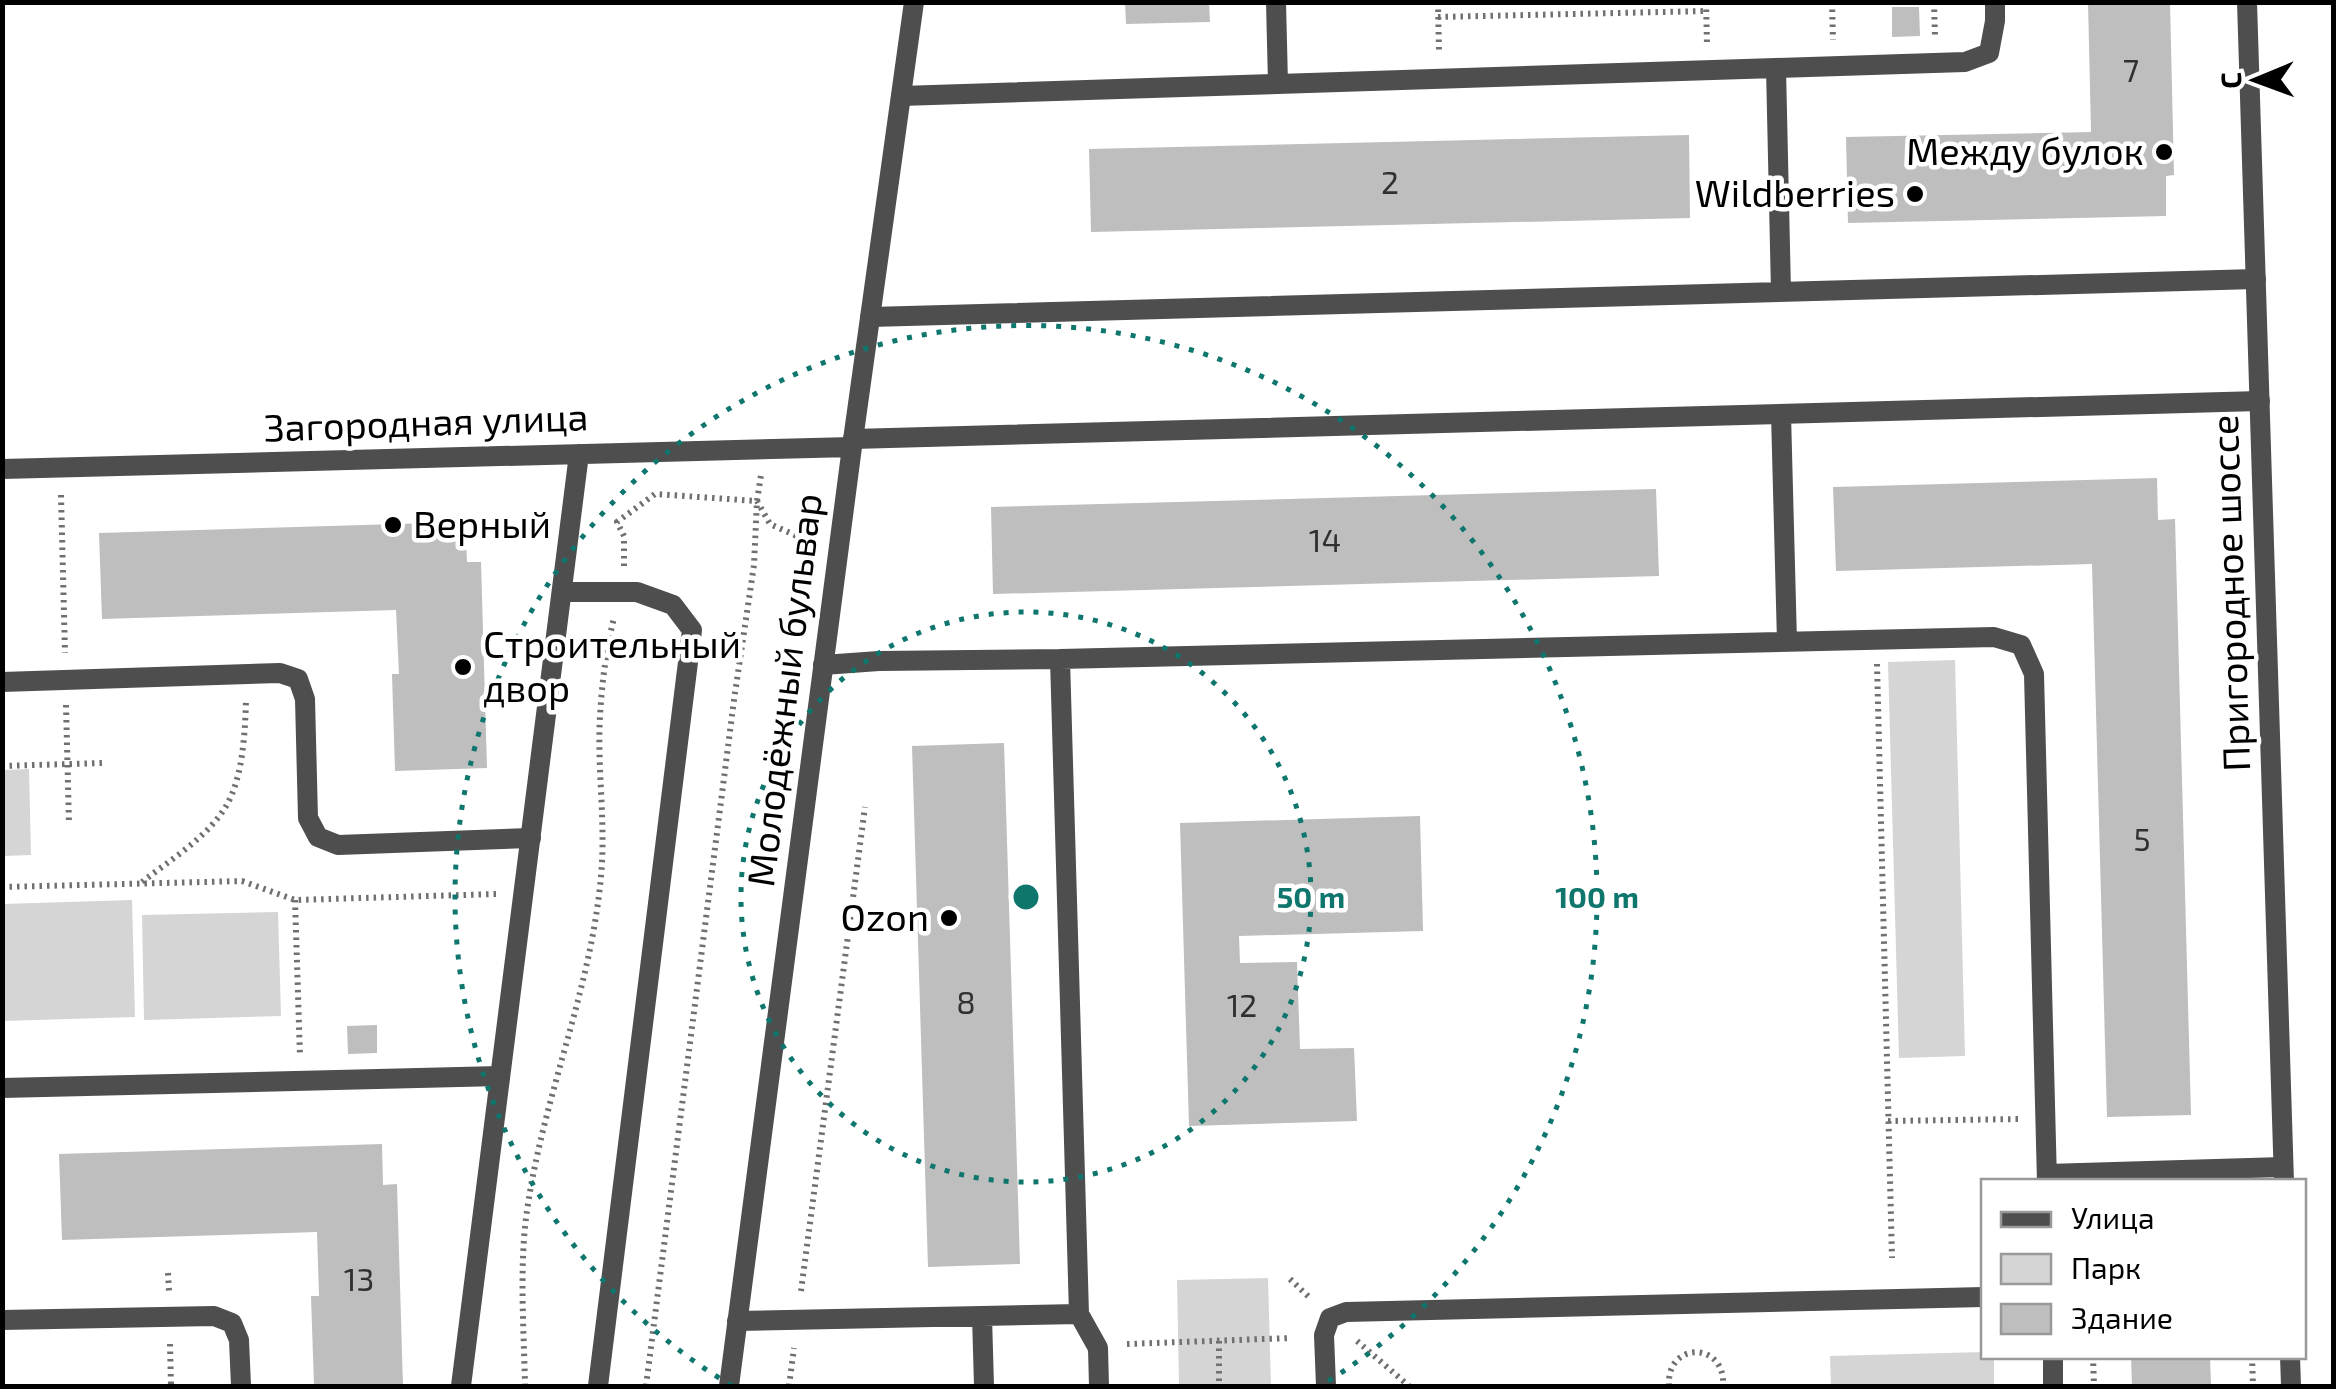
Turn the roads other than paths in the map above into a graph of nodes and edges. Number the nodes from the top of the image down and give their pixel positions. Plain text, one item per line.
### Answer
1 (914, 2) edge
2 (1276, 2) edge
3 (1995, 2) edge
4 (2247, 2) edge
5 (1776, 68) junction
6 (1278, 84) junction
7 (901, 96) junction
8 (2256, 279) junction
9 (1781, 292) junction
10 (870, 317) junction
11 (2260, 401) junction
12 (1781, 414) junction
13 (852, 443) junction
14 (579, 454) junction
15 (2, 469) edge
16 (562, 592) junction
17 (1787, 642) junction
18 (1060, 659) junction
19 (823, 666) junction
20 (2, 682) edge
21 (530, 838) junction
22 (500, 1076) junction
23 (2, 1088) edge
24 (2284, 1174) edge
25 (2047, 1178) edge
26 (1981, 1297) edge
27 (1079, 1314) junction
28 (982, 1316) junction
29 (2, 1320) edge
30 (737, 1321) junction
31 (2052, 1359) edge
32 (2290, 1359) edge
33 (240, 1386) edge
34 (461, 1386) edge
35 (598, 1386) edge
36 (729, 1386) edge
37 (984, 1386) edge
38 (1099, 1386) edge
39 (1326, 1386) edge
40 (2053, 1386) edge
41 (2291, 1386) edge

1 - 7 street, Молодёжный бульвар
2 - 6 street
3 - 5 street
4 - 8 street, Пригородное шоссе
5 - 6 street
5 - 9 street
6 - 7 street
7 - 10 street, Молодёжный бульвар
8 - 9 street
8 - 11 street, Пригородное шоссе
9 - 10 street
10 - 13 street, Молодёжный бульвар
11 - 12 street, Загородная улица
11 - 24 street, Пригородное шоссе
12 - 13 street, Загородная улица
12 - 17 street
13 - 14 street, Загородная улица
13 - 19 street, Молодёжный бульвар
14 - 15 street, Загородная улица
14 - 16 street
16 - 21 street
16 - 35 street
17 - 18 street
17 - 25 street
18 - 19 street
18 - 27 street
19 - 30 street, Молодёжный бульвар
20 - 21 street
21 - 22 street
22 - 23 street
22 - 34 street
24 - 25 street
26 - 39 street
27 - 28 street
27 - 38 street
28 - 30 street
28 - 37 street
29 - 33 street
30 - 36 street, Молодёжный бульвар
31 - 40 street
32 - 41 street

